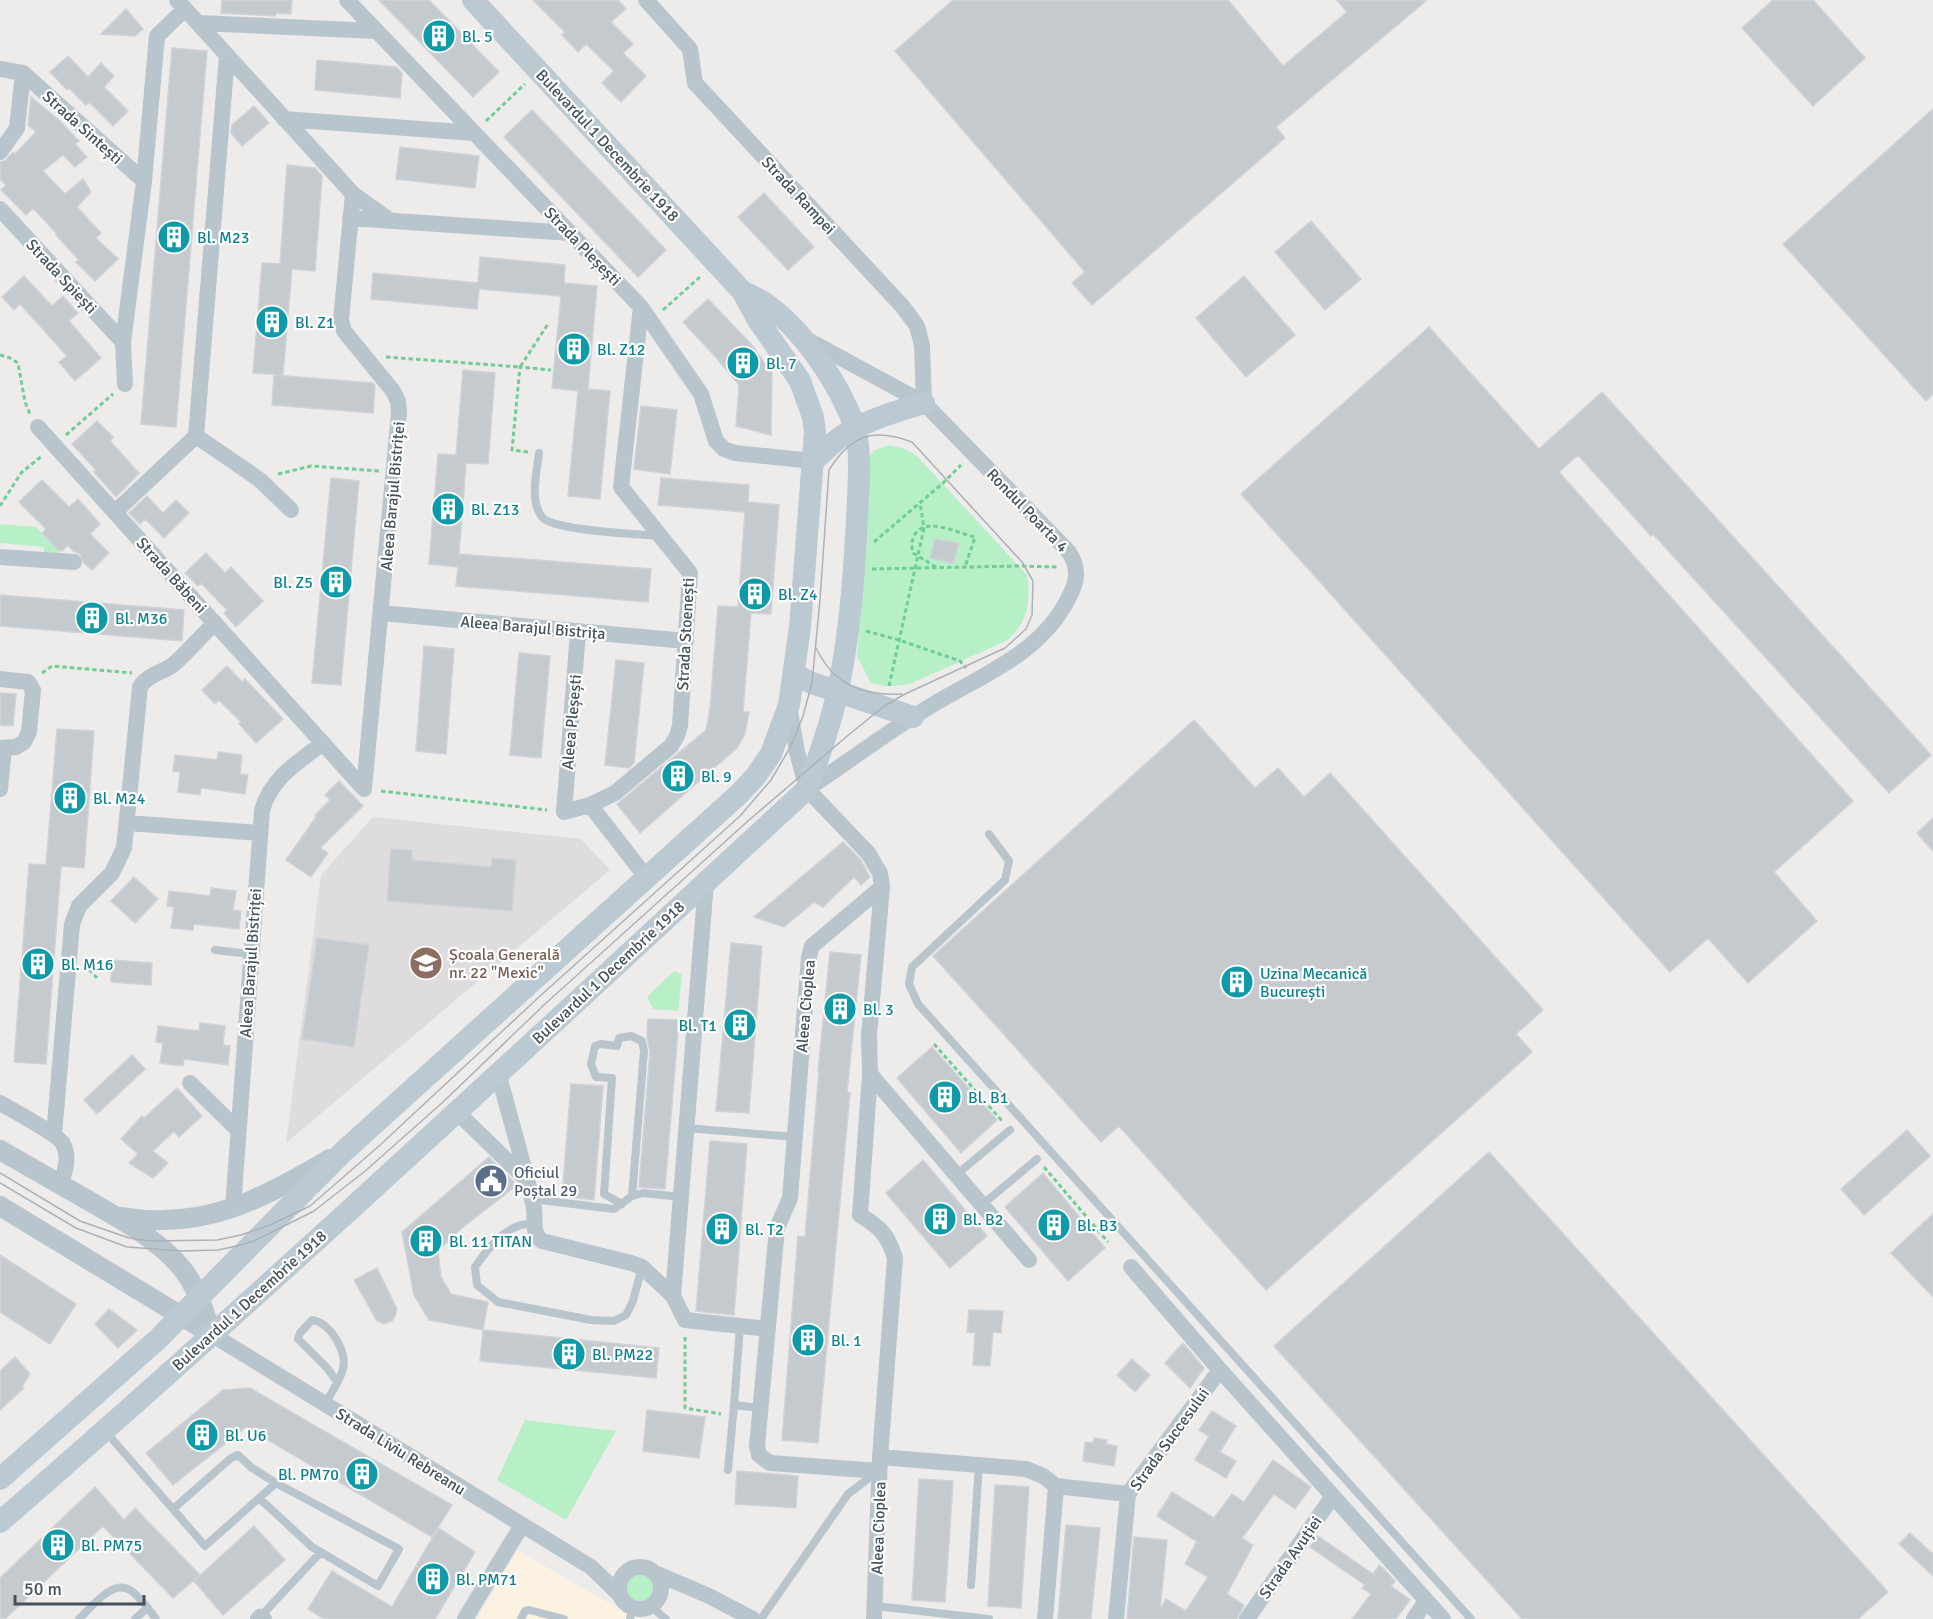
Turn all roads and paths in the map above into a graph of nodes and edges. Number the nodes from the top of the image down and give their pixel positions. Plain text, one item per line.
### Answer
1 (347, 0) edge
2 (473, 0) edge
3 (646, 0) edge
4 (181, 4) edge
5 (199, 23) junction
6 (376, 31) junction
7 (227, 55) junction
8 (0, 69) edge
9 (539, 71) junction
10 (23, 73) junction
11 (284, 118) junction
12 (474, 133) junction
13 (0, 152) edge
14 (144, 181) junction
15 (353, 194) junction
16 (0, 209) edge
17 (350, 218) junction
18 (391, 221) junction
19 (571, 234) junction
20 (716, 263) junction
21 (742, 291) junction
22 (646, 314) junction
23 (548, 324) dead end
24 (799, 335) junction
25 (123, 342) junction
26 (363, 355) junction
27 (0, 356) edge
28 (520, 367) junction
29 (551, 370) dead end
30 (125, 384) dead end
31 (924, 403) junction
32 (38, 427) joint
33 (855, 429) junction
34 (196, 436) junction
35 (539, 453) joint
36 (973, 453) junction
37 (813, 461) junction
38 (394, 471) junction
39 (260, 480) junction
40 (920, 503) junction
41 (291, 510) dead end
42 (115, 512) junction
43 (924, 528) junction
44 (661, 536) junction
45 (0, 557) edge
46 (918, 557) junction
47 (74, 562) dead end
48 (855, 563) junction
49 (966, 567) junction
50 (915, 568) junction
51 (936, 568) junction
52 (1077, 568) junction
53 (381, 614) junction
54 (215, 623) junction
55 (849, 629) junction
56 (578, 632) junction
57 (899, 640) junction
58 (686, 641) junction
59 (794, 674) junction
60 (152, 675) junction
61 (0, 679) edge
62 (977, 680) junction
63 (28, 682) junction
64 (889, 686) dead end
65 (838, 692) junction
66 (789, 705) junction
67 (913, 717) junction
68 (323, 743) junction
69 (2, 748) edge
70 (0, 789) edge
71 (364, 789) junction
72 (807, 789) junction
73 (590, 806) junction
74 (564, 812) junction
75 (128, 823) junction
76 (259, 833) junction
77 (989, 834) dead end
78 (646, 877) junction
79 (706, 882) junction
80 (882, 887) junction
81 (215, 950) dead end
82 (250, 954) junction
83 (934, 1044) dead end
84 (498, 1073) junction
85 (870, 1074) junction
86 (190, 1083) dead end
87 (0, 1103) edge
88 (457, 1112) junction
89 (686, 1128) junction
90 (237, 1129) junction
91 (1010, 1130) joint
92 (54, 1135) junction
93 (794, 1137) junction
94 (0, 1150) edge
95 (343, 1152) junction
96 (1037, 1159) joint
97 (956, 1175) junction
98 (527, 1180) junction
99 (60, 1185) junction
100 (632, 1196) junction
101 (681, 1197) junction
102 (532, 1199) junction
103 (622, 1204) junction
104 (982, 1205) junction
105 (0, 1206) edge
106 (233, 1208) junction
107 (114, 1216) junction
108 (535, 1224) junction
109 (1108, 1242) dead end
110 (1029, 1260) dead end
111 (1131, 1267) dead end
112 (642, 1268) junction
113 (673, 1296) junction
114 (199, 1297) junction
115 (181, 1316) junction
116 (685, 1320) junction
117 (740, 1327) junction
118 (768, 1329) junction
119 (211, 1334) junction
120 (1220, 1370) junction
121 (337, 1382) junction
122 (325, 1404) junction
123 (734, 1405) junction
124 (760, 1408) junction
125 (733, 1416) junction
126 (105, 1431) junction
127 (880, 1464) junction
128 (979, 1465) junction
129 (728, 1470) dead end
130 (0, 1479) edge
131 (276, 1483) junction
132 (1056, 1486) junction
133 (1128, 1494) junction
134 (1333, 1496) junction
135 (259, 1498) junction
136 (173, 1509) junction
137 (0, 1522) edge
138 (522, 1525) junction
139 (320, 1553) junction
140 (591, 1567) junction
141 (627, 1571) junction
142 (655, 1573) junction
143 (971, 1585) dead end
144 (619, 1594) junction
145 (709, 1596) junction
146 (1426, 1601) junction
147 (654, 1603) junction
148 (147, 1608) junction
149 (875, 1612) edge
150 (631, 1613) edge
151 (261, 1618) edge
152 (79, 1619) edge
153 (135, 1619) edge
154 (156, 1619) edge
155 (465, 1619) edge
156 (521, 1619) edge
157 (564, 1619) edge
158 (666, 1619) edge
159 (753, 1619) edge
160 (761, 1619) edge
161 (989, 1619) edge
162 (1045, 1619) edge
163 (1116, 1619) edge
164 (1246, 1619) edge
165 (1414, 1619) edge
166 (1443, 1619) edge
167 (1471, 1619) edge

1 - 6 street, Strada Pleșești
2 - 9 main road, Bulevardul 1 Decembrie 1918
3 - 31 street, Strada Rampei
4 - 5 street
4 - 14 street
5 - 6 street
5 - 7 street
6 - 12 street, Strada Pleșești
7 - 11 street
7 - 34 street
8 - 10 street
9 - 12 path
9 - 20 main road, Bulevardul 1 Decembrie 1918
10 - 13 street
10 - 14 street, Strada Sintești
11 - 12 street
11 - 15 street
12 - 19 street, Strada Pleșești
14 - 25 street
15 - 17 street, Aleea Barajul Bistriței
15 - 18 street
16 - 25 street, Strada Spiești
17 - 18 street
17 - 26 street, Aleea Barajul Bistriței
18 - 19 street
19 - 22 street, Strada Pleșești
20 - 21 main road, Bulevardul 1 Decembrie 1918
20 - 22 path
21 - 24 main road, Bulevardul 1 Decembrie 1918
21 - 37 main road, Bulevardul 1 Decembrie 1918
22 - 37 street, Strada Pleșești
22 - 44 street, Strada Stoenești
23 - 28 path
24 - 31 street, Rondul Poarta 4
24 - 33 main road, Bulevardul 1 Decembrie 1918
25 - 30 street
26 - 28 path
26 - 38 street, Aleea Barajul Bistriței
27 - 32 path
28 - 29 path
28 - 35 path
31 - 33 main road
31 - 36 street, Rondul Poarta 4
32 - 42 street, Strada Băbeni
33 - 37 main road
33 - 48 main road, Bulevardul 1 Decembrie 1918
34 - 39 street
34 - 42 street
35 - 44 lane
36 - 40 path
36 - 52 street, Rondul Poarta 4
37 - 59 main road, Bulevardul 1 Decembrie 1918
38 - 39 path
38 - 53 street, Aleea Barajul Bistriței
39 - 41 street
40 - 43 path
40 - 48 path
42 - 54 street, Strada Băbeni
43 - 46 path
43 - 46 path
43 - 49 path
44 - 58 street, Strada Stoenești
45 - 47 street
46 - 50 path
46 - 51 path
48 - 50 path
48 - 55 main road, Bulevardul 1 Decembrie 1918
49 - 51 path
49 - 52 path
50 - 51 path
50 - 57 path
52 - 62 street, Rondul Poarta 4
53 - 56 street, Aleea Barajul Bistrița
53 - 71 street, Aleea Barajul Bistriței
54 - 60 street
54 - 68 street, Strada Băbeni
55 - 57 path
55 - 65 main road, Bulevardul 1 Decembrie 1918
56 - 58 street, Aleea Barajul Bistrița
56 - 74 street, Aleea Pleșești
57 - 62 path
57 - 64 path
58 - 73 street, Strada Stoenești
59 - 65 main road
59 - 66 main road, Bulevardul 1 Decembrie 1918
60 - 63 path
60 - 75 street
61 - 63 street
62 - 67 street, Rondul Poarta 4
63 - 69 street
65 - 67 main road
65 - 72 main road, Bulevardul 1 Decembrie 1918
66 - 72 street
66 - 78 main road, Bulevardul 1 Decembrie 1918
67 - 72 street, Rondul Poarta 4
68 - 71 street, Strada Băbeni
68 - 76 street, Aleea Barajul Bistriței
69 - 70 street
71 - 74 path
72 - 79 main road, Bulevardul 1 Decembrie 1918
72 - 80 street
73 - 74 street, Strada Stoenești
73 - 78 street
75 - 76 street
75 - 92 street
76 - 82 street, Aleea Barajul Bistriței
77 - 167 lane
78 - 95 main road, Bulevardul 1 Decembrie 1918
79 - 84 main road, Bulevardul 1 Decembrie 1918
79 - 89 street
80 - 85 street
80 - 93 street, Aleea Cioplea
81 - 82 lane
82 - 90 street, Aleea Barajul Bistriței
83 - 91 path
84 - 88 main road, Bulevardul 1 Decembrie 1918
84 - 98 street
85 - 97 street
85 - 127 street
86 - 90 street
87 - 92 street
88 - 98 street
88 - 119 main road, Bulevardul 1 Decembrie 1918
89 - 93 lane
89 - 101 street
90 - 106 street, Aleea Barajul Bistriței
91 - 97 lane
92 - 99 street
93 - 118 street, Aleea Cioplea
94 - 99 street
95 - 106 street
95 - 114 main road, Bulevardul 1 Decembrie 1918
96 - 104 lane
96 - 109 path
97 - 104 street
98 - 102 street
99 - 107 street
100 - 101 lane
100 - 103 lane
100 - 103 lane
101 - 113 street
102 - 103 lane
102 - 108 street
104 - 110 street
105 - 115 street, Strada Liviu Rebreanu
106 - 107 street
107 - 114 street
108 - 112 street
108 - 112 lane
111 - 120 street
112 - 113 street
113 - 116 street
114 - 115 main road, Bulevardul 1 Decembrie 1918
114 - 119 street
115 - 119 street, Strada Liviu Rebreanu
115 - 130 main road, Bulevardul 1 Decembrie 1918
116 - 117 street
116 - 125 path
117 - 118 street
117 - 123 lane
118 - 124 street, Aleea Cioplea
119 - 122 street, Strada Liviu Rebreanu
119 - 126 main road, Bulevardul 1 Decembrie 1918
120 - 133 street, Strada Succesului
120 - 134 street
121 - 121 lane
121 - 122 lane
122 - 138 street, Strada Liviu Rebreanu
123 - 124 lane
123 - 125 lane
124 - 127 street, Aleea Cioplea
125 - 129 lane
126 - 136 lane
126 - 137 main road, Bulevardul 1 Decembrie 1918
127 - 128 street, Aleea Cioplea
127 - 149 street, Aleea Cioplea
127 - 160 lane
128 - 132 street, Aleea Cioplea
128 - 143 lane
131 - 135 lane
131 - 136 lane
131 - 139 lane
132 - 133 street, Aleea Cioplea
132 - 162 street
133 - 163 street, Strada Succesului
134 - 146 street
134 - 164 street, Strada Avuției
135 - 136 lane
135 - 139 lane
138 - 140 street, Strada Liviu Rebreanu
138 - 155 street
139 - 151 lane
140 - 141 street, Strada Liviu Rebreanu
140 - 144 street, Strada Liviu Rebreanu
141 - 142 street
141 - 144 street
142 - 145 street
142 - 147 street
144 - 150 street
145 - 147 street
145 - 159 street
146 - 165 street
146 - 166 street
147 - 150 street
147 - 158 lane
148 - 152 lane
148 - 153 lane
148 - 154 lane
149 - 161 lane
156 - 157 lane

